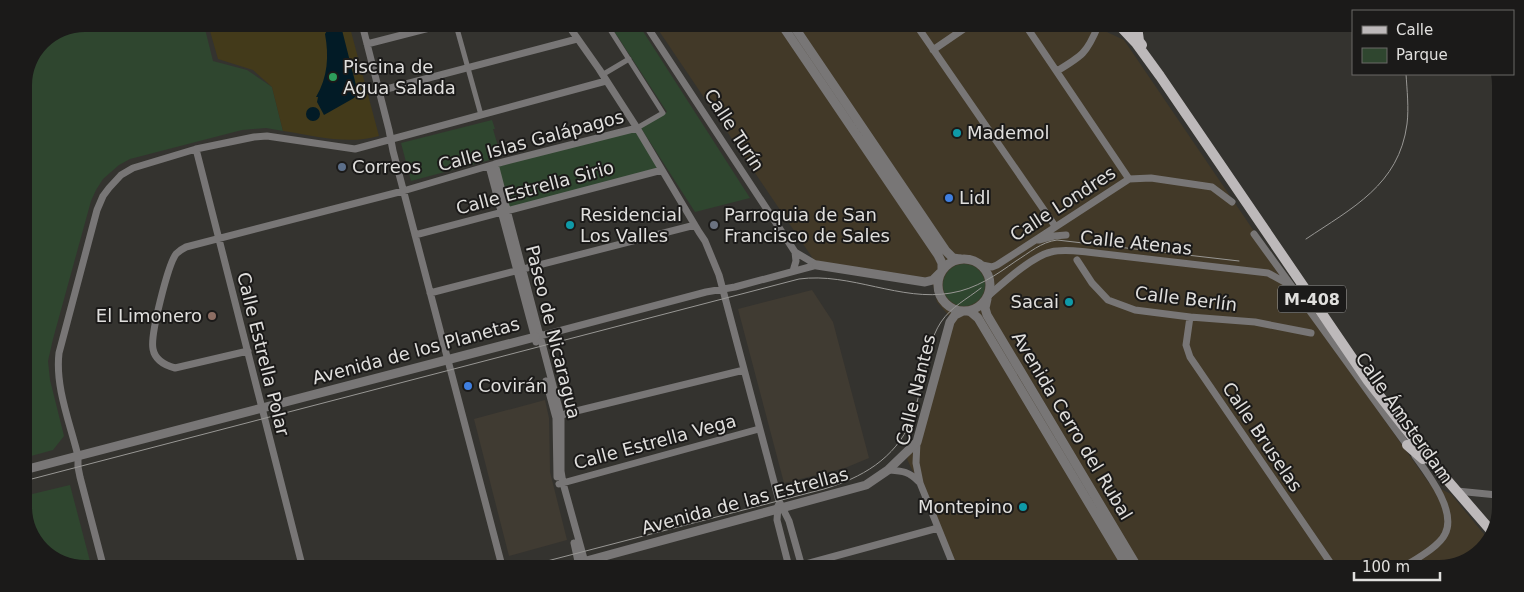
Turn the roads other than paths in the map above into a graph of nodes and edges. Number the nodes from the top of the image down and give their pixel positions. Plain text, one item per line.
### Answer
1 (364, 32) edge
2 (414, 32) edge
3 (458, 32) edge
4 (572, 32) edge
5 (612, 32) edge
6 (651, 32) edge
7 (786, 32) edge
8 (797, 32) edge
9 (921, 32) edge
10 (959, 32) edge
11 (1030, 32) edge
12 (1096, 32) edge
13 (1126, 32) edge
14 (1138, 32) edge
15 (576, 39) junction
16 (367, 44) junction
17 (933, 50) junction
18 (629, 59) junction
19 (467, 67) junction
20 (1057, 72) junction
21 (1160, 76) junction
22 (604, 78) junction
23 (380, 91) junction
24 (481, 115) junction
25 (636, 128) junction
26 (391, 138) junction
27 (196, 150) junction
28 (492, 165) junction
29 (662, 170) junction
30 (1129, 179) junction
31 (403, 191) junction
32 (1232, 202) dead end
33 (505, 212) junction
34 (695, 225) junction
35 (1055, 226) junction
36 (1254, 234) dead end
37 (415, 235) junction
38 (1066, 235) dead end
39 (219, 238) junction
40 (1032, 243) junction
41 (1071, 251) junction
42 (795, 252) junction
43 (1082, 252) junction
44 (960, 259) junction
45 (1077, 260) junction
46 (817, 265) junction
47 (982, 266) junction
48 (520, 270) junction
49 (793, 271) junction
50 (941, 272) junction
51 (1292, 287) junction
52 (723, 290) junction
53 (430, 293) junction
54 (987, 298) junction
55 (965, 311) junction
56 (1190, 317) junction
57 (1311, 333) dead end
58 (537, 337) junction
59 (248, 351) junction
60 (447, 360) junction
61 (744, 370) junction
62 (261, 408) junction
63 (558, 417) junction
64 (759, 429) junction
65 (918, 442) junction
66 (1407, 445) junction
67 (78, 456) junction
68 (33, 468) edge
69 (888, 470) junction
70 (561, 483) junction
71 (920, 483) junction
72 (1454, 488) junction
73 (1492, 494) edge
74 (780, 506) junction
75 (1488, 527) edge
76 (938, 528) junction
77 (102, 560) edge
78 (300, 560) edge
79 (500, 560) edge
80 (581, 560) edge
81 (596, 560) edge
82 (788, 560) edge
83 (798, 560) edge
84 (821, 560) edge
85 (951, 560) edge
86 (1122, 560) edge
87 (1133, 560) edge
88 (1329, 560) edge
89 (1414, 560) edge

1 - 16 street
2 - 16 street
3 - 19 street
4 - 15 street
5 - 18 street
6 - 42 street, Calle Turín
7 - 50 street
8 - 44 street
9 - 17 street
10 - 17 street
11 - 20 street, Calle Londres
12 - 20 street
13 - 21 main road, M-408
14 - 21 main road, M-408
15 - 19 street
15 - 22 street
16 - 23 street
17 - 35 street
18 - 22 street
18 - 25 street
19 - 23 street
19 - 24 street
20 - 30 street, Calle Londres
21 - 72 main road, M-408
22 - 24 street
22 - 25 street
23 - 26 street
24 - 26 street
25 - 28 street, Calle Islas Galápagos
25 - 29 street
26 - 27 street
26 - 31 street
27 - 39 street, Calle Estrella Polar
27 - 67 street
28 - 31 street, Calle Islas Galápagos
28 - 33 street, Paseo de Nicaragua
29 - 33 street, Calle Estrella Sirio
29 - 34 street
30 - 32 street
30 - 35 street, Calle Londres
31 - 37 street
31 - 39 street, Calle Islas Galápagos
33 - 37 street, Calle Estrella Sirio
33 - 48 street, Paseo de Nicaragua
34 - 48 street
34 - 52 street
35 - 40 street, Calle Londres
36 - 51 street, Calle Ámsterdam
37 - 53 street
38 - 40 street, Calle Atenas
39 - 59 street, Calle Estrella Polar
39 - 59 street, Calle Islas Galápagos
40 - 47 street, Calle Londres
41 - 43 street, Calle Atenas
41 - 45 street, Calle Berlín
41 - 54 street, Calle Atenas
42 - 46 street, Calle Turín
42 - 49 street
43 - 45 street
43 - 51 street, Calle Atenas
44 - 47 street
44 - 50 street
45 - 56 street, Calle Berlín
46 - 49 street, Avenida de los Planetas
46 - 50 street, Calle Turín
47 - 54 street
48 - 53 street
48 - 58 street, Paseo de Nicaragua
49 - 52 street, Avenida de los Planetas
50 - 55 street
51 - 66 street, Calle Ámsterdam
52 - 58 street, Avenida de los Planetas
52 - 61 street
53 - 60 street
54 - 55 street
54 - 87 street, Avenida Cerro del Rubal
55 - 65 street, Calle Nantes
55 - 86 street, Avenida Cerro del Rubal
56 - 57 street, Calle Berlín
56 - 88 street, Calle Bruselas
58 - 60 street, Avenida de los Planetas
58 - 63 street, Paseo de Nicaragua
59 - 62 street, Calle Estrella Polar
60 - 62 street, Avenida de los Planetas
60 - 79 street
61 - 63 street
61 - 64 street
62 - 67 street, Avenida de los Planetas
62 - 78 street, Calle Estrella Polar
63 - 70 street, Paseo de Nicaragua
64 - 70 street, Calle Estrella Vega
64 - 74 street
65 - 69 street, Avenida de las Estrellas
65 - 71 street, Calle Nantes
66 - 72 main road, M-408
66 - 89 street, Calle Ámsterdam
67 - 68 street, Avenida de los Planetas
67 - 77 street
69 - 71 street, Calle Nantes
69 - 74 street, Avenida de las Estrellas
70 - 80 street, Paseo de Nicaragua
71 - 76 street, Calle Nantes
72 - 73 street
72 - 75 main road, M-408
74 - 81 street, Avenida de las Estrellas
74 - 82 street
74 - 83 street
76 - 84 street
76 - 85 street, Calle Nantes

